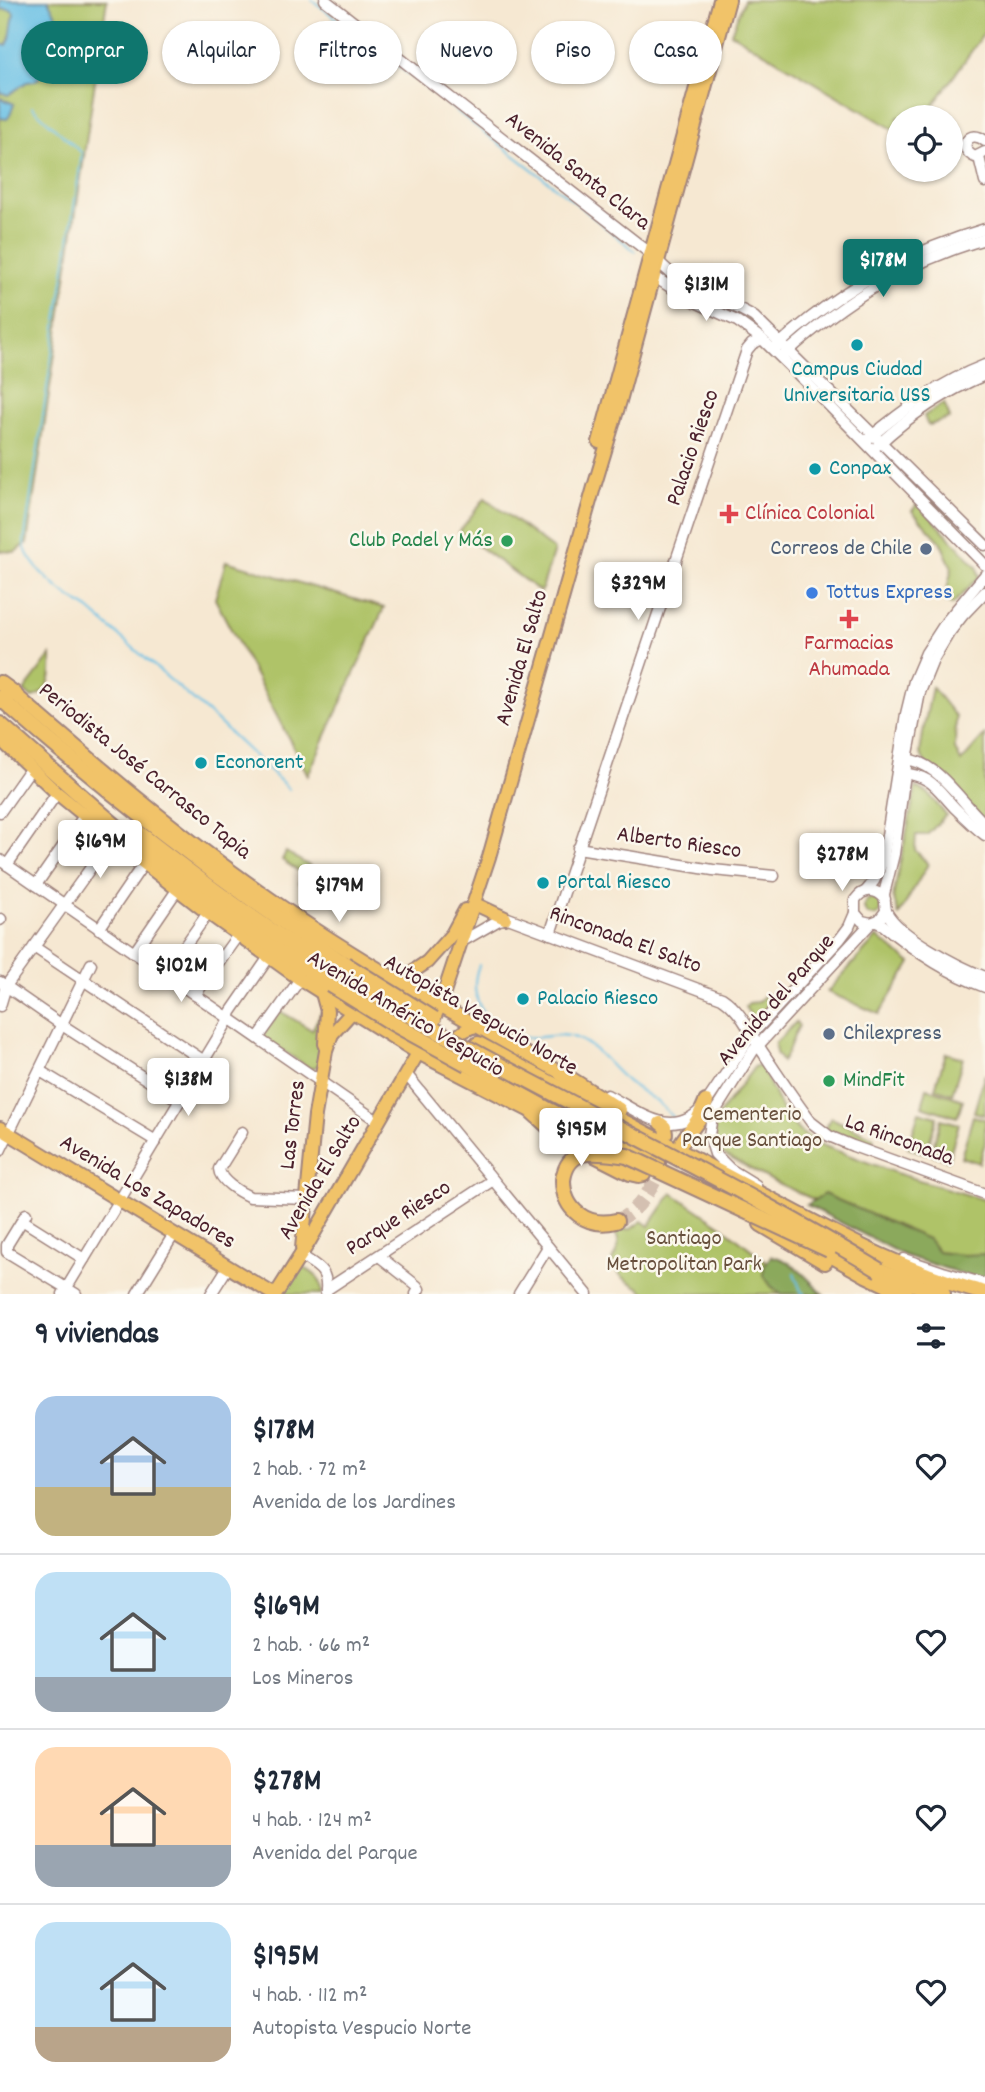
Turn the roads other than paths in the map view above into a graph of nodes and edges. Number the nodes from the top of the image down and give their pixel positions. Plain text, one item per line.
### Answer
1 (325, 0) edge
2 (720, 0) edge
3 (729, 0) edge
4 (985, 141) edge
5 (982, 155) edge
6 (985, 182) edge
7 (985, 229) edge
8 (985, 239) edge
9 (655, 258) junction
10 (650, 274) junction
11 (866, 285) junction
12 (762, 339) junction
13 (781, 351) junction
14 (985, 365) edge
15 (985, 375) edge
16 (873, 442) junction
17 (985, 545) edge
18 (985, 565) edge
19 (985, 575) edge
20 (985, 592) edge
21 (0, 682) edge
22 (15, 694) joint
23 (0, 698) edge
24 (0, 724) edge
25 (2, 744) edge
26 (903, 759) junction
27 (33, 761) junction
28 (901, 773) junction
29 (57, 793) junction
30 (0, 812) edge
31 (84, 816) junction
32 (985, 824) edge
33 (985, 835) edge
34 (112, 838) junction
35 (578, 848) junction
36 (3, 862) edge
37 (144, 863) junction
38 (774, 876) dead end
39 (36, 885) junction
40 (177, 890) junction
41 (866, 891) junction
42 (884, 899) junction
43 (475, 904) junction
44 (64, 905) junction
45 (886, 911) junction
46 (208, 913) junction
47 (855, 913) junction
48 (505, 918) junction
49 (873, 923) junction
50 (99, 929) junction
51 (550, 934) junction
52 (237, 935) junction
53 (461, 942) junction
54 (34, 947) junction
55 (134, 953) junction
56 (269, 957) junction
57 (428, 962) junction
58 (91, 964) dead end
59 (337, 973) junction
60 (165, 974) junction
61 (985, 977) edge
62 (300, 979) junction
63 (84, 980) junction
64 (400, 981) junction
65 (3, 984) edge
66 (985, 987) edge
67 (195, 995) junction
68 (370, 1000) junction
69 (440, 1005) junction
70 (0, 1006) edge
71 (352, 1012) junction
72 (229, 1019) junction
73 (366, 1021) junction
74 (62, 1025) junction
75 (477, 1026) junction
76 (752, 1033) junction
77 (258, 1038) junction
78 (758, 1045) junction
79 (326, 1051) junction
80 (418, 1053) junction
81 (204, 1061) junction
82 (451, 1070) junction
83 (40, 1071) junction
84 (561, 1073) junction
85 (406, 1074) junction
86 (320, 1082) junction
87 (484, 1086) junction
88 (180, 1101) junction
89 (711, 1105) junction
90 (537, 1114) junction
91 (694, 1116) joint
92 (379, 1122) junction
93 (4, 1131) edge
94 (242, 1132) dead end
95 (595, 1133) junction
96 (671, 1134) junction
97 (156, 1141) junction
98 (0, 1151) edge
99 (627, 1156) junction
100 (694, 1158) junction
101 (644, 1175) dead end
102 (493, 1180) junction
103 (985, 1194) edge
104 (307, 1199) junction
105 (120, 1201) junction
106 (723, 1203) dead end
107 (616, 1221) dead end
108 (174, 1234) junction
109 (548, 1247) junction
110 (301, 1254) junction
111 (379, 1256) junction
112 (84, 1259) junction
113 (228, 1267) junction
114 (879, 1270) junction
115 (985, 1284) edge
116 (68, 1292) edge
117 (326, 1292) edge
118 (985, 1293) edge
119 (137, 1294) edge
120 (211, 1294) edge
121 (274, 1294) edge
122 (416, 1294) edge
123 (519, 1294) edge
124 (587, 1294) edge
125 (895, 1294) edge
126 (906, 1294) edge
127 (943, 1294) edge

1 - 9 street, Avenida Santa Clara
2 - 9 main road, Avenida El Salto
3 - 9 main road, Avenida El Salto
4 - 5 street
5 - 6 street
7 - 11 street
8 - 11 street
9 - 10 main road, Avenida El Salto
9 - 13 street, Avenida Santa Clara
10 - 12 street, Avenida Santa Clara
10 - 43 main road, Avenida El Salto
10 - 57 main road, Avenida El Salto
11 - 13 street
12 - 13 street, Avenida Santa Clara
12 - 35 street, Palacio Riesco
13 - 16 street, Avenida Santa Clara
14 - 16 street
15 - 16 street
16 - 17 street, Avenida Santa Clara
16 - 18 street, Avenida Santa Clara
19 - 26 street
20 - 26 street
21 - 22 highway
22 - 59 main road, Periodista José Carrasco Tapia
23 - 59 highway, Autopista Vespucio Norte
24 - 27 highway, Autopista Vespucio Norte
25 - 27 main road, Avenida Américo Vespucio
26 - 28 street
26 - 32 street
27 - 29 main road, Avenida Américo Vespucio
27 - 30 street
27 - 59 highway, Autopista Vespucio Norte
28 - 33 street
28 - 41 street
28 - 42 street
29 - 31 main road, Avenida Américo Vespucio
29 - 36 street
31 - 34 main road, Avenida Américo Vespucio
31 - 39 street
34 - 37 main road, Avenida Américo Vespucio
34 - 44 street
35 - 38 street, Alberto Riesco
35 - 51 street, Palacio Riesco
36 - 39 street
37 - 40 main road, Avenida Américo Vespucio
37 - 50 street
39 - 44 street
40 - 46 main road, Avenida Américo Vespucio
40 - 55 street
41 - 42 street
41 - 47 street
42 - 45 street
43 - 48 main road
43 - 53 main road, Avenida El Salto
44 - 50 street
44 - 54 street
45 - 49 street
45 - 61 street
46 - 52 main road, Avenida Américo Vespucio
46 - 60 street
47 - 49 street
47 - 76 street, Avenida del Parque
48 - 51 street, Rinconada El Salto
48 - 53 street
49 - 66 street
49 - 78 street, Avenida del Parque
50 - 55 street
51 - 76 street, Rinconada El Salto
52 - 56 main road, Avenida Américo Vespucio
52 - 67 street
53 - 57 main road
53 - 69 main road, Avenida El Salto
54 - 63 street
54 - 65 street
55 - 60 street
56 - 62 main road, Avenida Américo Vespucio
56 - 72 street
57 - 64 main road, Avenida El Salto
58 - 63 street
59 - 62 main road, Avenida Américo Vespucio
59 - 64 main road, Periodista José Carrasco Tapia
59 - 71 main road, Avenida Américo Vespucio
59 - 79 main road
59 - 95 highway, Autopista Vespucio Norte, bridge
59 - 100 highway, Autopista Vespucio Norte, bridge
59 - 114 highway, bridge
60 - 67 street
62 - 77 street
63 - 74 street
63 - 81 street
64 - 68 main road, Avenida El Salto
64 - 69 main road, Periodista José Carrasco Tapia
65 - 70 street
65 - 74 street
67 - 72 street
68 - 71 main road, Avenida El Salto
68 - 73 main road
69 - 75 main road, Avenida Américo Vespucio
69 - 80 main road, Avenida El Salto
71 - 73 main road, Avenida Américo Vespucio
71 - 79 main road, Las Torres
72 - 77 street
72 - 81 street
73 - 80 main road, Avenida Américo Vespucio
74 - 83 street
74 - 88 street
75 - 82 main road
75 - 84 main road, Avenida Américo Vespucio
76 - 78 street, Rinconada El Salto
76 - 89 street, Avenida del Parque
77 - 86 street
78 - 89 street, Avenida del Parque
78 - 103 street, La Rinconada
79 - 86 main road, Las Torres
80 - 82 main road, Avenida Américo Vespucio
80 - 85 main road, Avenida El Salto
81 - 88 street
82 - 87 main road, Avenida Américo Vespucio
83 - 93 street
83 - 97 street
84 - 96 street, Avenida Américo Vespucio
84 - 100 highway
85 - 92 main road, Avenida El Salto
85 - 102 street
86 - 92 street
86 - 104 main road, Las Torres
87 - 90 main road, Avenida Américo Vespucio
87 - 95 highway
88 - 97 street
89 - 91 street, Avenida del Parque
89 - 96 highway
89 - 115 street
90 - 99 highway
90 - 101 main road, Avenida Américo Vespucio
91 - 96 highway
92 - 110 main road, Avenida El Salto
93 - 98 street
93 - 105 main road, Avenida Los Zapadores
94 - 104 street
95 - 126 highway, Autopista Vespucio Norte
97 - 105 street
99 - 107 highway, bridge
99 - 114 highway, bridge
100 - 118 highway, Autopista Vespucio Norte
102 - 109 street
102 - 111 street, Parque Riesco
104 - 110 main road, Las Torres
105 - 108 main road, Avenida Los Zapadores
105 - 112 street
106 - 125 highway
108 - 113 main road, Avenida Los Zapadores
108 - 119 street
109 - 123 street
109 - 124 street
110 - 117 street
110 - 121 main road, Avenida El Salto
111 - 117 street, Parque Riesco
111 - 122 street
112 - 116 street
112 - 116 street
113 - 120 street
113 - 121 main road, Avenida Los Zapadores
114 - 127 highway

